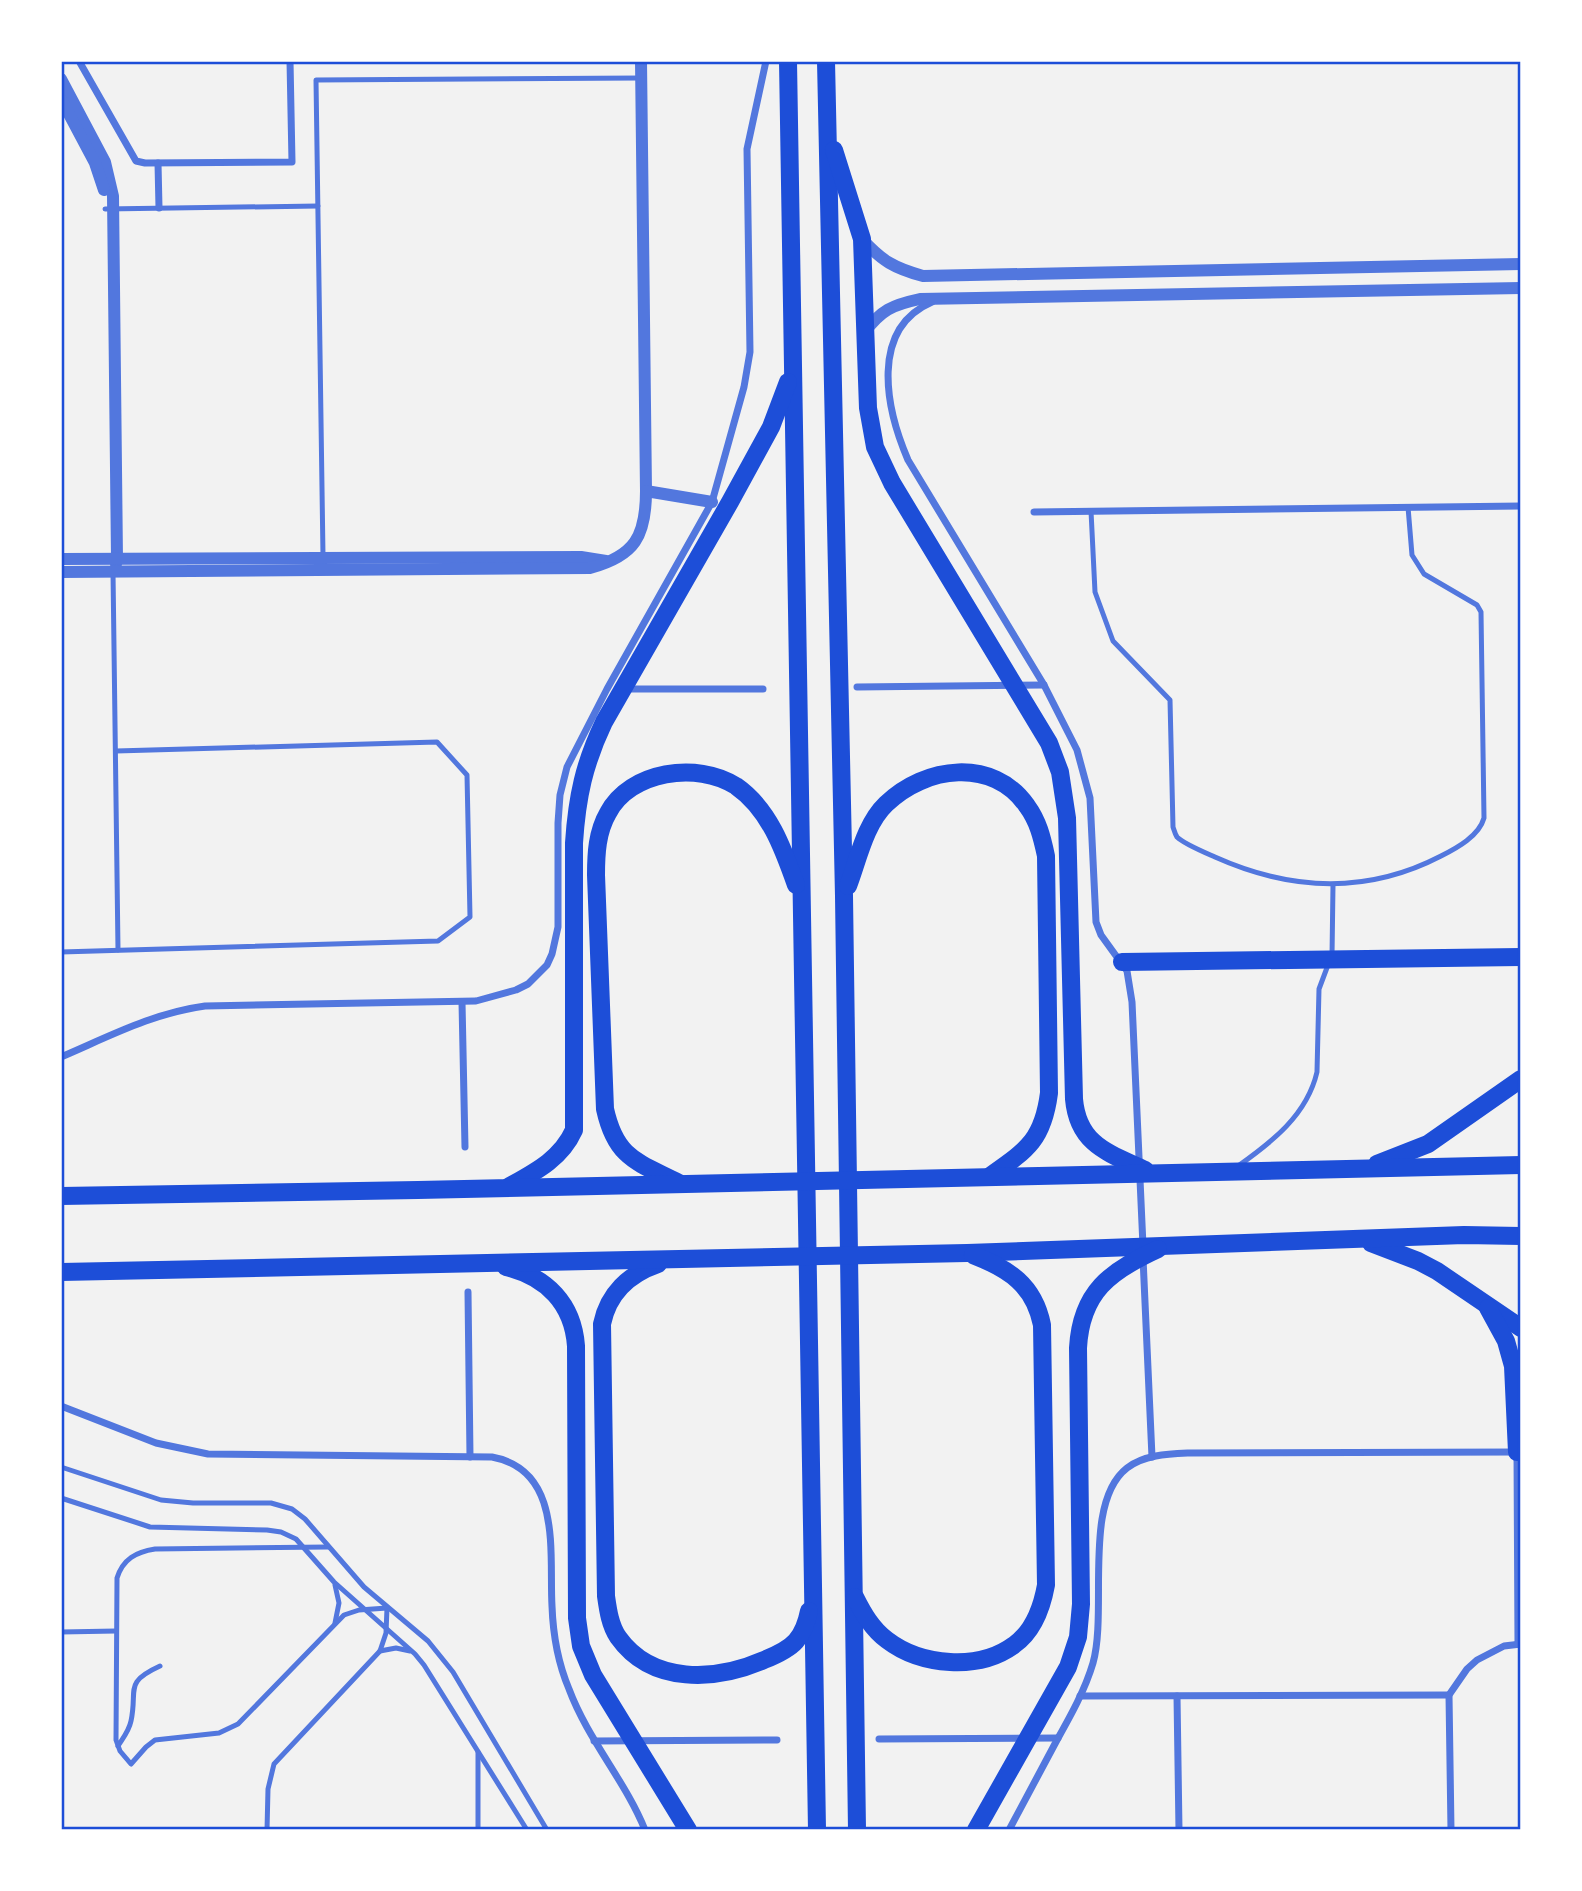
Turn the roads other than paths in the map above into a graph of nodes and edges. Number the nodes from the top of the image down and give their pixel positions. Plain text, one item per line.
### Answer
1 (79, 61) edge
2 (290, 61) edge
3 (641, 61) edge
4 (766, 61) edge
5 (788, 61) edge
6 (827, 61) edge
7 (641, 78) junction
8 (61, 79) edge
9 (61, 99) edge
10 (828, 130) junction
11 (158, 163) junction
12 (318, 206) junction
13 (159, 208) junction
14 (109, 209) junction
15 (862, 239) junction
16 (1521, 264) edge
17 (1521, 288) edge
18 (950, 298) junction
19 (864, 333) junction
20 (793, 365) junction
21 (646, 491) junction
22 (712, 502) junction
23 (1521, 506) edge
24 (1408, 507) junction
25 (1091, 511) junction
26 (1034, 512) dead end
27 (61, 559) edge
28 (113, 563) junction
29 (323, 564) junction
30 (61, 572) edge
31 (1044, 685) junction
32 (857, 687) dead end
33 (607, 689) junction
34 (763, 689) dead end
35 (116, 751) junction
36 (1333, 885) junction
37 (844, 896) junction
38 (801, 897) junction
39 (118, 950) junction
40 (61, 952) edge
41 (1521, 957) edge
42 (1332, 958) junction
43 (1122, 962) junction
44 (462, 1002) junction
45 (61, 1057) edge
46 (1521, 1079) edge
47 (466, 1147) dead end
48 (1521, 1164) edge
49 (1367, 1168) junction
50 (1230, 1171) junction
51 (1150, 1172) junction
52 (990, 1176) junction
53 (682, 1184) junction
54 (507, 1188) junction
55 (61, 1196) edge
56 (1521, 1236) edge
57 (1362, 1240) junction
58 (1164, 1247) junction
59 (967, 1253) junction
60 (682, 1259) junction
61 (482, 1263) junction
62 (61, 1272) edge
63 (468, 1292) dead end
64 (1485, 1302) junction
65 (1521, 1328) edge
66 (61, 1406) edge
67 (1519, 1452) edge
68 (470, 1457) junction
69 (1152, 1457) junction
70 (61, 1467) edge
71 (61, 1498) edge
72 (304, 1547) junction
73 (328, 1547) junction
74 (334, 1582) junction
75 (852, 1592) junction
76 (813, 1594) junction
77 (387, 1608) junction
78 (365, 1609) junction
79 (334, 1626) junction
80 (386, 1628) junction
81 (116, 1631) junction
82 (61, 1632) edge
83 (1520, 1644) edge
84 (380, 1651) junction
85 (415, 1654) junction
86 (160, 1666) dead end
87 (1449, 1695) junction
88 (1080, 1696) junction
89 (1177, 1696) junction
90 (1058, 1738) junction
91 (879, 1739) dead end
92 (777, 1740) dead end
93 (594, 1741) junction
94 (118, 1746) junction
95 (478, 1751) junction
96 (267, 1830) edge
97 (478, 1830) edge
98 (527, 1830) edge
99 (547, 1830) edge
100 (645, 1830) edge
101 (688, 1830) edge
102 (817, 1830) edge
103 (856, 1830) edge
104 (976, 1830) edge
105 (1009, 1830) edge
106 (1179, 1830) edge
107 (1451, 1830) edge

1 - 11 street
2 - 11 street
3 - 7 street
4 - 22 street
5 - 20 main road
6 - 10 main road
7 - 12 lane
7 - 21 street
8 - 14 street
9 - 14 street
10 - 15 main road
10 - 37 main road
11 - 13 street
12 - 13 lane
12 - 29 lane
13 - 14 lane
14 - 28 street
15 - 16 street
15 - 19 main road
17 - 18 street
18 - 19 street
18 - 31 street
19 - 51 main road
20 - 38 main road
20 - 54 main road
21 - 22 street
21 - 29 street
22 - 33 street
23 - 24 street
24 - 25 street
24 - 36 lane
25 - 26 street
25 - 36 lane
27 - 28 street
28 - 29 street
28 - 30 street
28 - 35 lane
31 - 32 street
31 - 43 street
33 - 34 street
33 - 44 street
35 - 39 lane
35 - 39 lane
36 - 42 lane
37 - 52 main road
37 - 75 main road
38 - 53 main road
38 - 76 main road
39 - 40 lane
41 - 42 main road
42 - 43 main road
42 - 50 lane
43 - 69 street
44 - 45 street
44 - 47 street
46 - 49 main road
48 - 49 main road
49 - 50 main road
50 - 51 main road
51 - 52 main road
52 - 53 main road
53 - 54 main road
54 - 55 main road
56 - 57 main road
57 - 58 main road
57 - 64 main road
58 - 59 main road
58 - 104 main road
59 - 60 main road
59 - 75 main road
60 - 61 main road
60 - 76 main road
61 - 62 main road
61 - 101 main road
63 - 68 street
64 - 65 main road
64 - 67 main road
66 - 68 street
67 - 69 street
67 - 83 street
68 - 93 street
69 - 88 street
70 - 73 lane
71 - 72 lane
72 - 73 lane
72 - 74 lane
72 - 81 lane
73 - 77 lane
74 - 78 lane
74 - 79 lane
75 - 103 main road
76 - 102 main road
77 - 78 lane
77 - 80 lane
77 - 99 lane
78 - 79 lane
78 - 80 lane
79 - 94 lane
80 - 84 lane
80 - 85 lane
81 - 82 lane
81 - 94 lane
83 - 87 street
84 - 85 lane
84 - 96 lane
85 - 95 lane
86 - 94 lane
87 - 89 street
87 - 107 street
88 - 89 street
88 - 90 street
89 - 106 street
90 - 91 street
90 - 105 street
92 - 93 street
93 - 100 street
95 - 97 lane
95 - 98 lane

